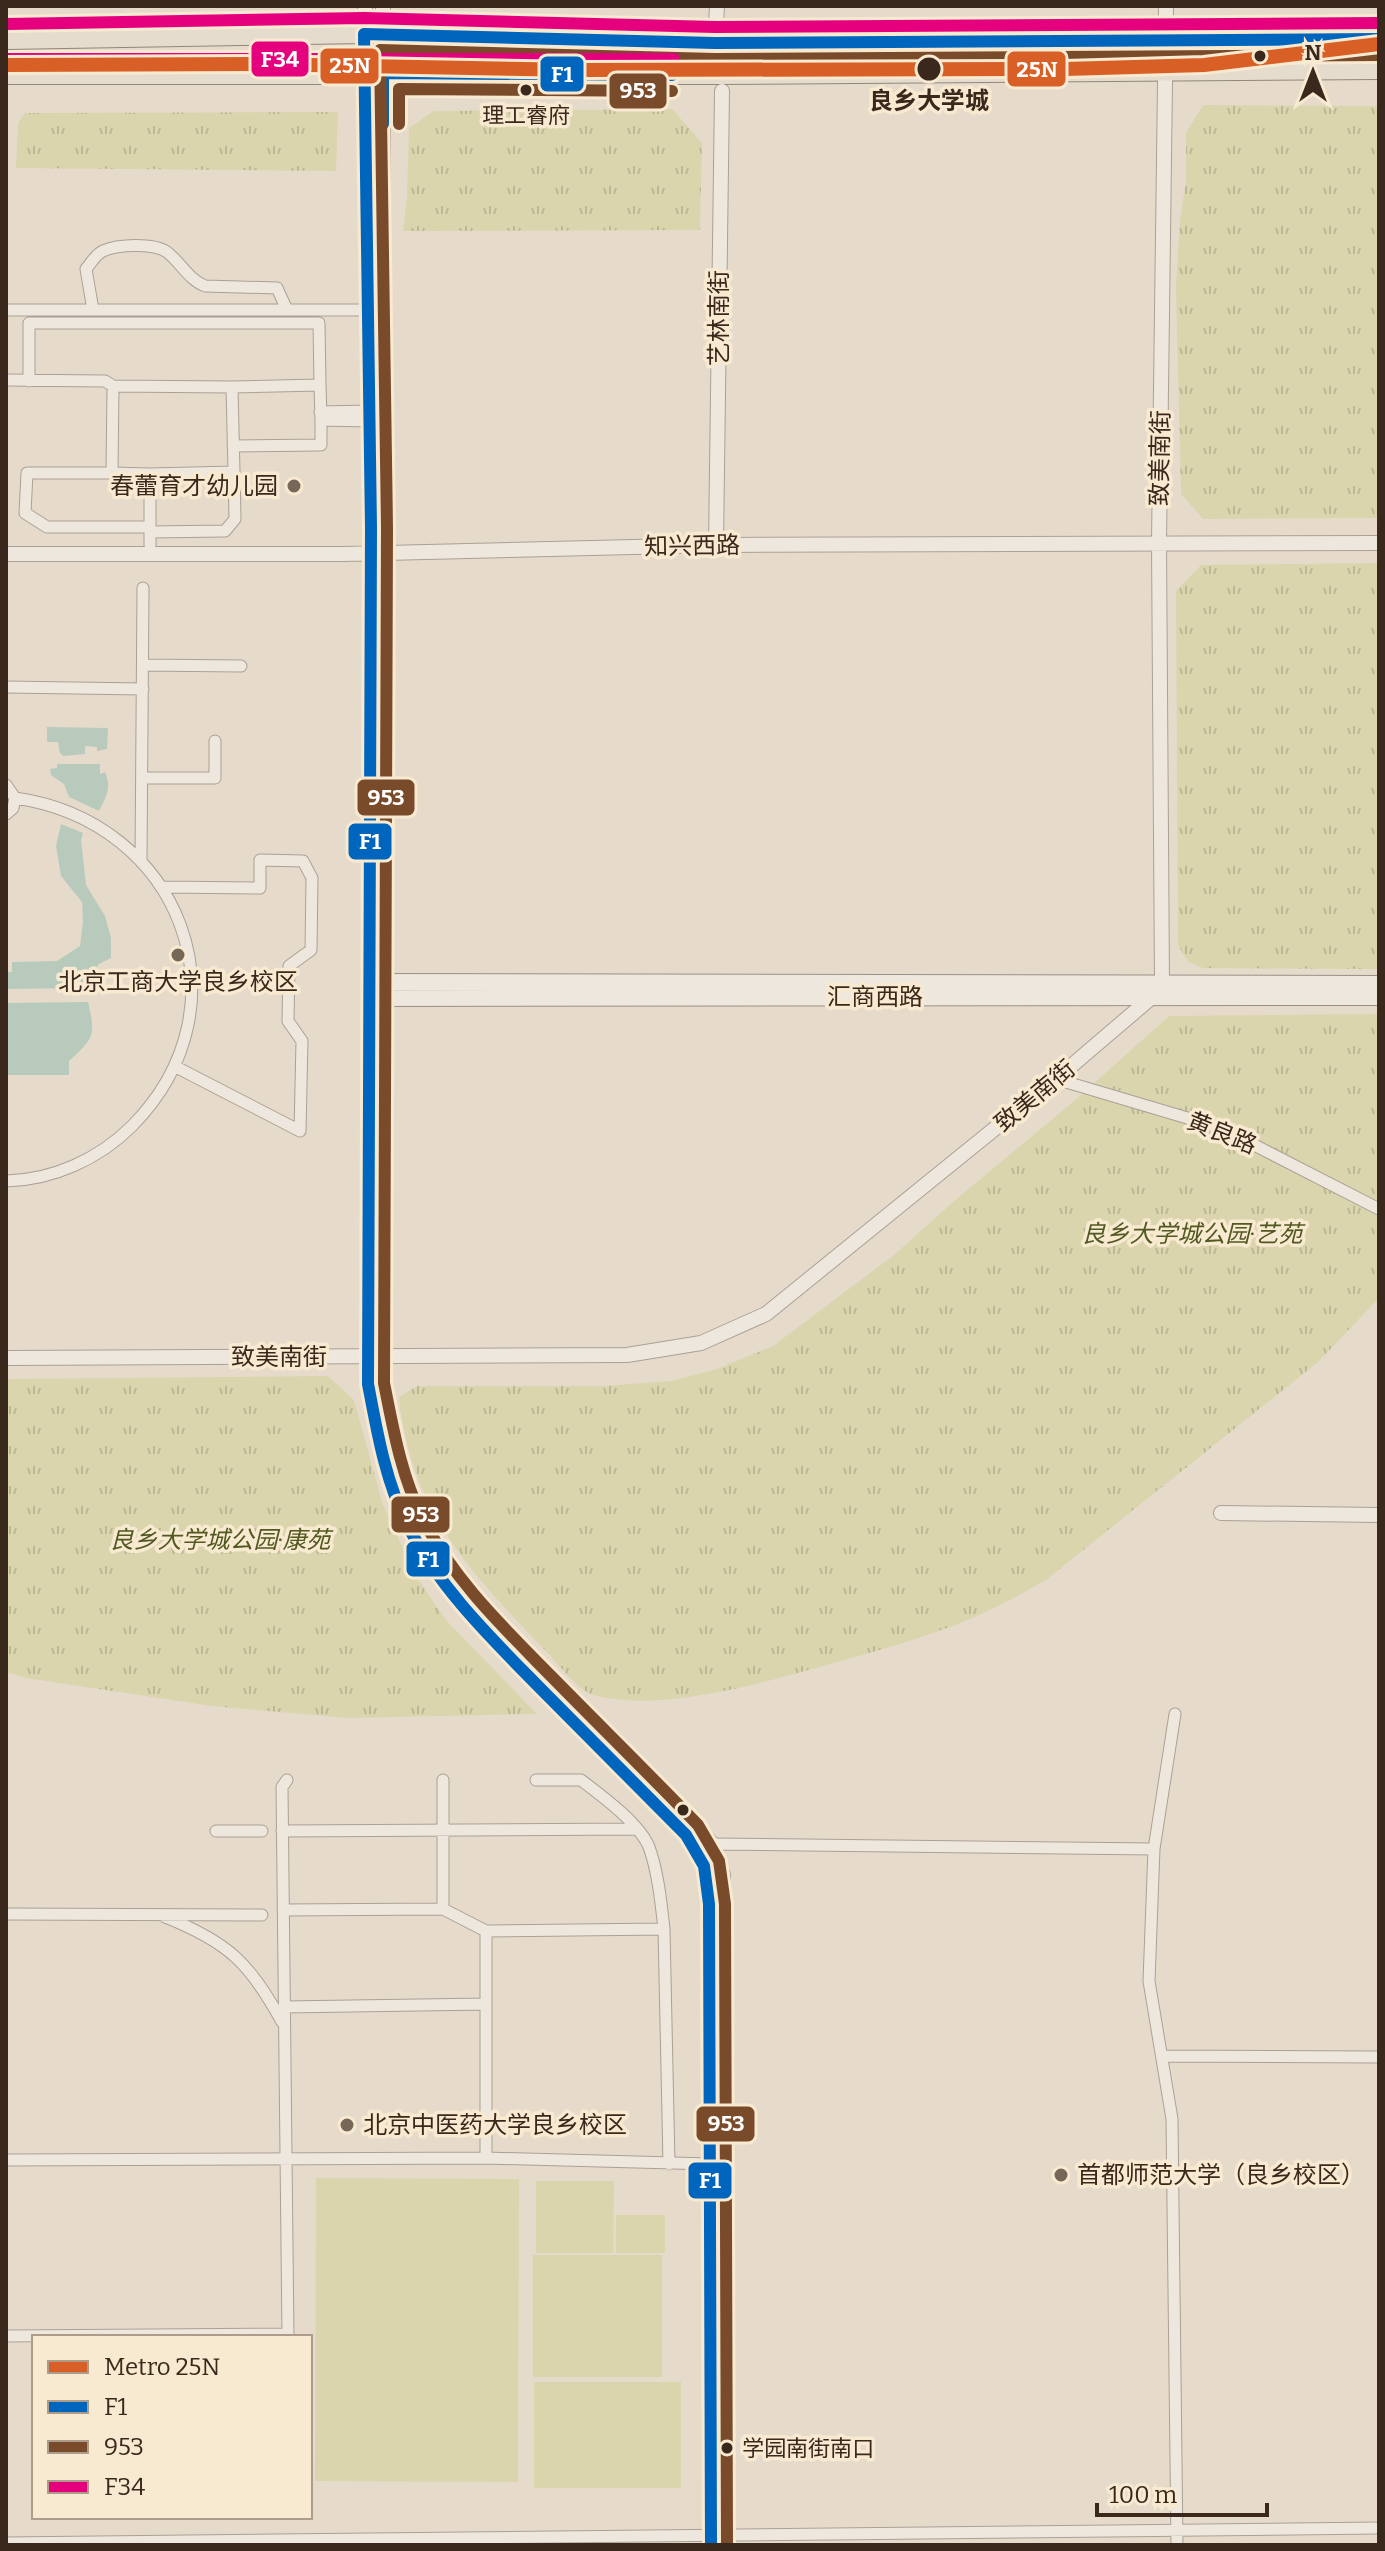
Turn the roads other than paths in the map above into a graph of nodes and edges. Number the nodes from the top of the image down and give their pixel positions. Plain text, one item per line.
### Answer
1 (365, 6) edge
2 (383, 6) edge
3 (717, 6) edge
4 (1166, 6) edge
5 (364, 34) junction
6 (384, 35) junction
7 (1379, 39) edge
8 (6, 40) edge
9 (1165, 41) junction
10 (715, 43) junction
11 (1379, 70) edge
12 (374, 73) junction
13 (1164, 73) junction
14 (6, 75) edge
15 (722, 91) dead end
16 (6, 310) edge
17 (93, 310) junction
18 (287, 310) junction
19 (369, 310) junction
20 (6, 380) edge
21 (29, 381) junction
22 (320, 385) junction
23 (113, 386) junction
24 (232, 387) junction
25 (320, 416) junction
26 (370, 416) junction
27 (233, 446) junction
28 (234, 472) junction
29 (112, 473) junction
30 (150, 474) junction
31 (150, 529) junction
32 (1159, 542) junction
33 (1379, 543) edge
34 (150, 545) dead end
35 (716, 545) junction
36 (6, 554) edge
37 (376, 554) junction
38 (143, 588) dead end
39 (143, 665) junction
40 (241, 666) dead end
41 (6, 687) edge
42 (143, 689) junction
43 (215, 741) dead end
44 (142, 778) junction
45 (6, 785) edge
46 (15, 798) junction
47 (6, 814) edge
48 (141, 862) junction
49 (162, 887) junction
50 (1379, 984) edge
51 (376, 990) junction
52 (1157, 990) junction
53 (1379, 997) edge
54 (176, 1067) junction
55 (1056, 1079) junction
56 (6, 1181) edge
57 (1379, 1209) edge
58 (374, 1357) junction
59 (6, 1358) edge
60 (1221, 1513) dead end
61 (1379, 1515) edge
62 (1175, 1714) dead end
63 (287, 1780) dead end
64 (443, 1780) dead end
65 (536, 1780) dead end
66 (637, 1829) junction
67 (216, 1831) dead end
68 (262, 1831) dead end
69 (282, 1831) junction
70 (443, 1831) junction
71 (704, 1847) junction
72 (1154, 1849) junction
73 (443, 1909) junction
74 (283, 1910) junction
75 (6, 1914) edge
76 (159, 1915) junction
77 (262, 1915) dead end
78 (664, 1929) junction
79 (486, 1931) junction
80 (486, 2004) junction
81 (284, 2007) junction
82 (285, 2026) junction
83 (1162, 2056) junction
84 (1379, 2057) edge
85 (486, 2158) junction
86 (6, 2160) edge
87 (669, 2164) junction
88 (710, 2164) junction
89 (288, 2335) edge
90 (6, 2336) edge
91 (32, 2336) edge
92 (1379, 2528) edge
93 (1177, 2531) junction
94 (711, 2540) edge
95 (727, 2540) edge
96 (6, 2543) edge
97 (1177, 2545) edge

1 - 5 street
2 - 6 street
3 - 10 street
4 - 9 street, 致美南街
5 - 6 main road
5 - 8 main road
5 - 12 street
6 - 10 main road
6 - 12 street
7 - 9 main road
9 - 10 main road
9 - 13 street, 致美南街
11 - 13 main road
12 - 13 main road
12 - 14 main road
12 - 19 street
12 - 37 street
13 - 32 street, 致美南街
15 - 35 street, 艺林南街
16 - 17 street
17 - 18 street
17 - 18 street
18 - 19 street
19 - 26 street
20 - 21 street
21 - 22 street
21 - 23 street
22 - 24 street
22 - 25 street
23 - 24 street
23 - 29 street
24 - 27 street
25 - 26 street
25 - 27 street
26 - 37 street
27 - 28 street
28 - 30 street
28 - 31 street
29 - 30 street
29 - 31 street
30 - 31 street
31 - 34 street
32 - 33 street, 知兴西路
32 - 35 street, 知兴西路
32 - 52 street, 致美南街
35 - 37 street, 知兴西路
36 - 37 street, 知兴西路
37 - 51 street
38 - 39 street
39 - 40 street
39 - 42 street
41 - 42 street
42 - 44 street
43 - 44 street
44 - 48 street
45 - 46 street
46 - 47 street
46 - 48 street
48 - 49 street
49 - 54 street
49 - 54 street
50 - 52 main road, 汇商西路
51 - 52 main road, 汇商西路
51 - 58 street
52 - 53 main road, 汇商西路
52 - 55 street, 致美南街
54 - 56 street
55 - 57 street, 黄良路
55 - 58 street, 致美南街
58 - 59 street, 致美南街
58 - 71 street
60 - 61 street
62 - 72 street
63 - 69 street
64 - 70 street
65 - 66 street
66 - 70 street
66 - 78 street
67 - 68 street
69 - 70 street
69 - 74 street
70 - 73 street
71 - 72 street
71 - 88 street
71 - 95 street
72 - 83 street
73 - 74 street
73 - 79 street
74 - 81 street
75 - 76 street
76 - 77 street
76 - 82 street
78 - 79 street
78 - 87 street
79 - 80 street
80 - 81 street
80 - 85 street
81 - 82 street
82 - 89 street
83 - 84 street
83 - 93 street
85 - 86 street
85 - 87 street
87 - 88 street
88 - 94 street
90 - 91 street
92 - 93 street
93 - 95 street
93 - 97 street
94 - 95 street
94 - 96 street

